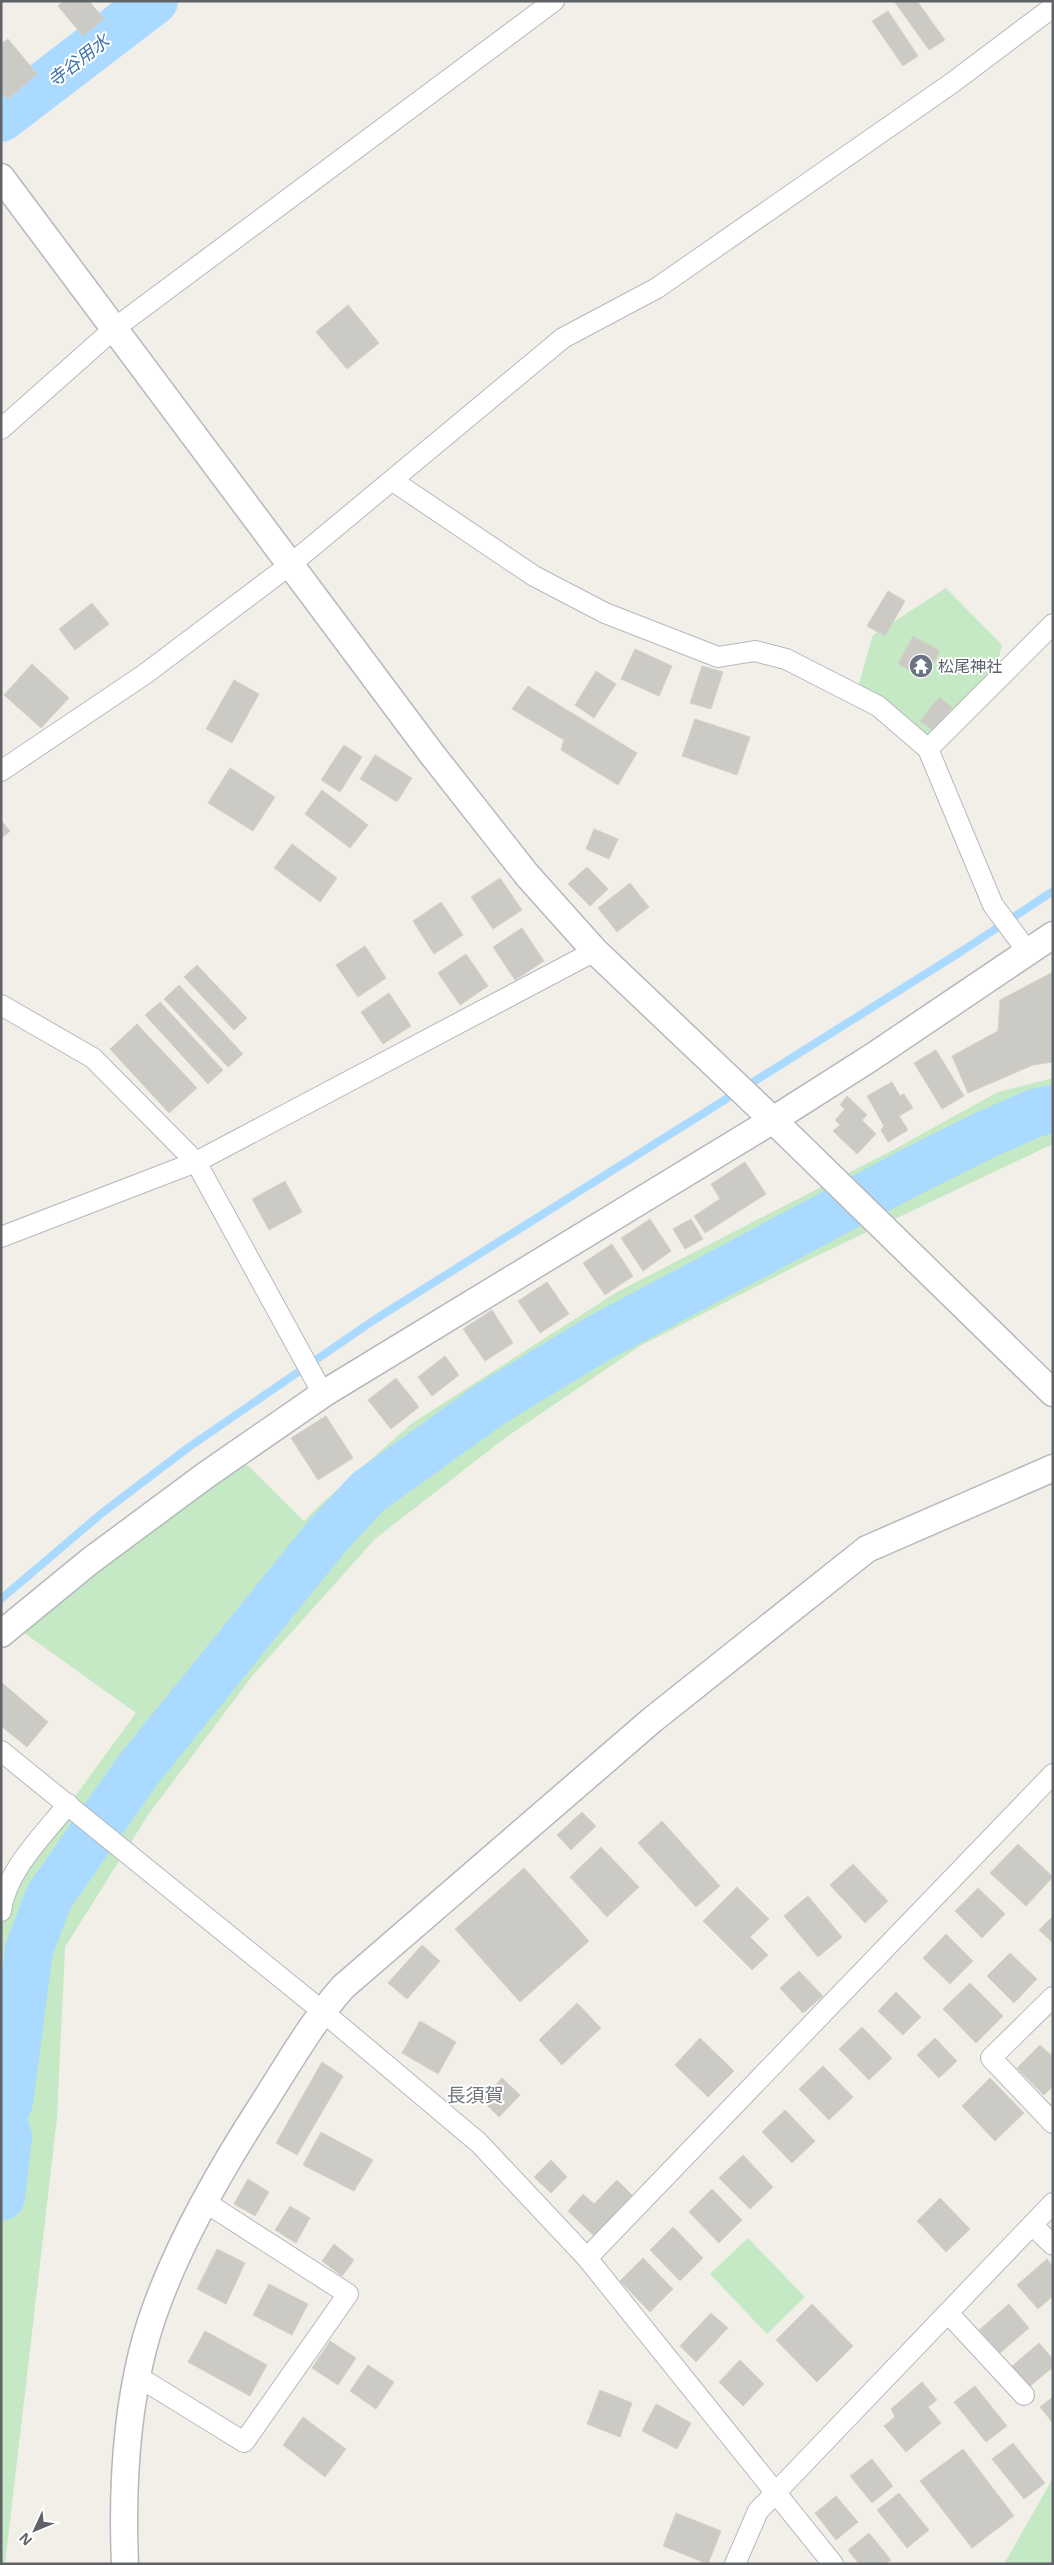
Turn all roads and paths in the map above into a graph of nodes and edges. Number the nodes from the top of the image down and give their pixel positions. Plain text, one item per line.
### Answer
1 (554, 1) edge
2 (1053, 6) edge
3 (1, 177) edge
4 (115, 328) junction
5 (1, 429) edge
6 (393, 481) junction
7 (292, 564) junction
8 (1053, 624) edge
9 (928, 749) junction
10 (1, 772) edge
11 (1053, 935) edge
12 (595, 951) junction
13 (1028, 952) junction
14 (1, 1006) edge
15 (773, 1120) junction
16 (196, 1162) junction
17 (1, 1237) edge
18 (1053, 1393) edge
19 (323, 1394) junction
20 (1053, 1468) edge
21 (1, 1634) edge
22 (1, 1751) edge
23 (1053, 1774) edge
24 (68, 1804) junction
25 (1, 1911) edge
26 (1053, 1997) edge
27 (322, 2011) junction
28 (1053, 2123) edge
29 (205, 2202) junction
30 (1053, 2203) edge
31 (1032, 2225) junction
32 (1053, 2245) edge
33 (587, 2258) junction
34 (948, 2313) junction
35 (137, 2376) junction
36 (1024, 2395) dead end
37 (776, 2492) junction
38 (125, 2564) edge
39 (735, 2564) edge
40 (833, 2564) edge

1 - 4 street
2 - 6 street
3 - 4 street
4 - 5 street
4 - 7 street
6 - 7 street
6 - 9 street
7 - 10 street
7 - 12 street
8 - 9 street
9 - 13 street
11 - 13 street
12 - 15 street
12 - 16 street
13 - 15 street
14 - 16 street
15 - 18 street
15 - 19 street
16 - 17 street
16 - 19 street
19 - 21 street
20 - 27 street
22 - 24 street
23 - 33 street
24 - 25 street
24 - 27 street
26 - 28 street
27 - 29 street
27 - 33 street
29 - 35 street
29 - 35 street
30 - 31 street
31 - 32 street
31 - 34 street
33 - 37 street
34 - 36 street
34 - 37 street
35 - 38 street
37 - 39 street
37 - 40 street

